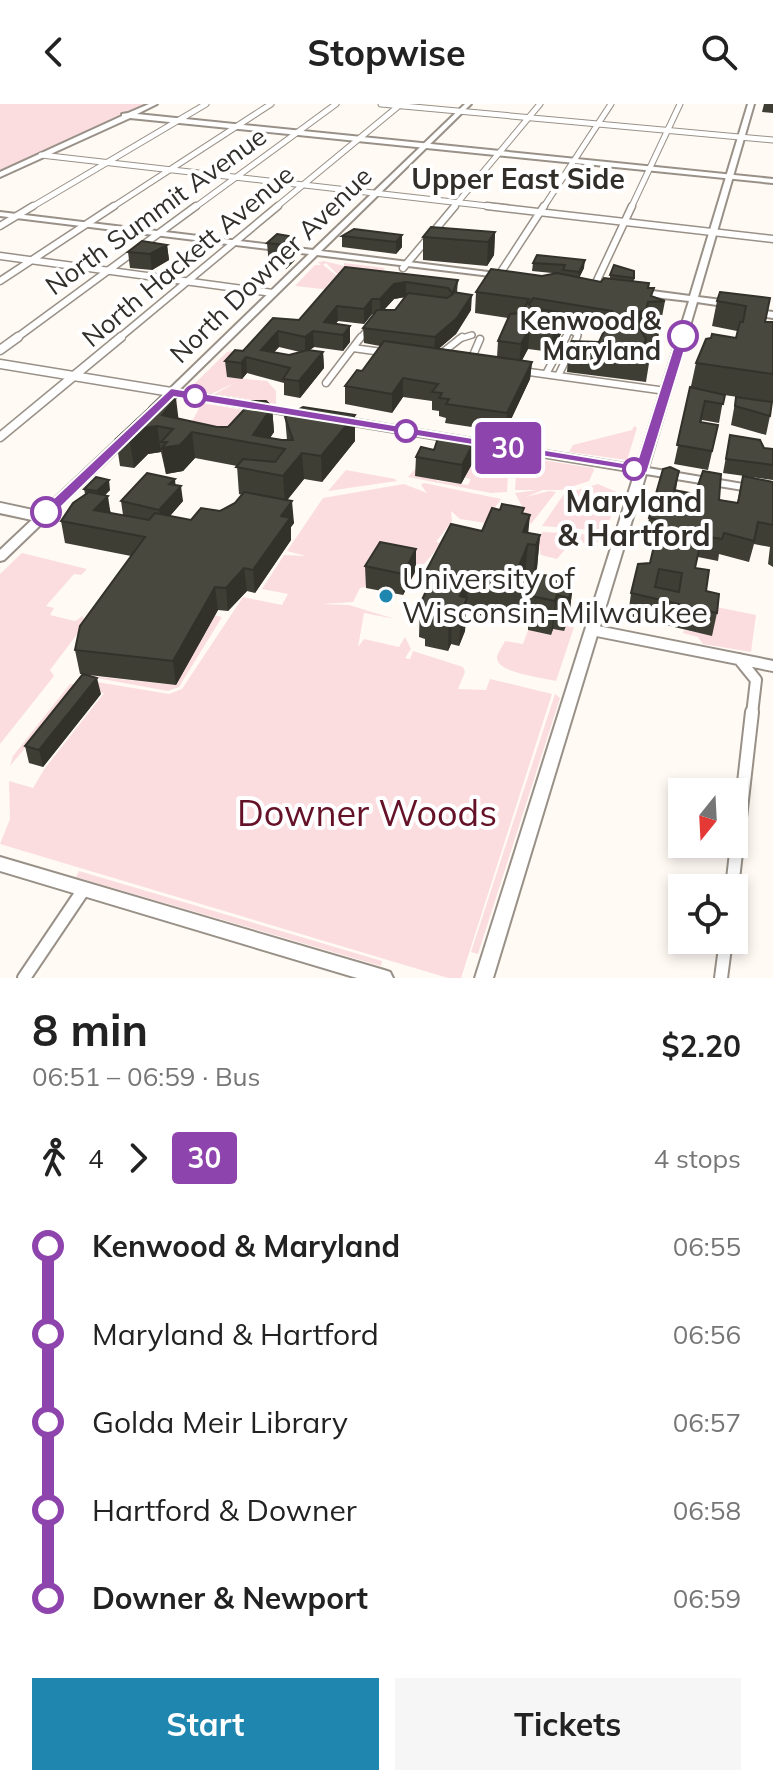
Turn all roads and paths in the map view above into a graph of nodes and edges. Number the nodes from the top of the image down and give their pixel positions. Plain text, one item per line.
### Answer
1 (154, 104) edge
2 (206, 104) edge
3 (271, 104) edge
4 (336, 104) edge
5 (381, 104) edge
6 (429, 104) edge
7 (540, 104) edge
8 (611, 104) edge
9 (680, 104) edge
10 (751, 104) edge
11 (400, 105) edge
12 (464, 108) edge
13 (124, 115) junction
14 (530, 116) junction
15 (178, 121) junction
16 (600, 122) junction
17 (237, 127) junction
18 (670, 128) junction
19 (296, 133) junction
20 (742, 135) junction
21 (773, 138) edge
22 (360, 139) junction
23 (425, 146) junction
24 (498, 153) junction
25 (41, 155) junction
26 (574, 161) junction
27 (107, 163) junction
28 (651, 169) junction
29 (171, 170) junction
30 (0, 175) edge
31 (237, 177) junction
32 (731, 177) junction
33 (773, 181) edge
34 (305, 185) junction
35 (377, 193) junction
36 (457, 203) junction
37 (540, 212) junction
38 (0, 214) edge
39 (16, 216) junction
40 (625, 222) junction
41 (86, 225) junction
42 (0, 226) edge
43 (714, 232) junction
44 (160, 234) junction
45 (773, 239) edge
46 (234, 244) junction
47 (315, 254) junction
48 (0, 256) edge
49 (31, 261) junction
50 (405, 265) junction
51 (110, 271) junction
52 (499, 275) junction
53 (0, 281) edge
54 (189, 282) junction
55 (594, 290) edge
56 (273, 293) junction
57 (631, 294) edge
58 (694, 302) junction
59 (773, 312) edge
60 (375, 319) edge
61 (545, 327) edge
62 (570, 330) junction
63 (472, 335) dead end
64 (480, 339) dead end
65 (566, 339) junction
66 (575, 341) junction
67 (590, 342) edge
68 (353, 348) junction
69 (0, 350) edge
70 (387, 352) edge
71 (553, 359) junction
72 (565, 361) junction
73 (446, 362) edge
74 (578, 363) edge
75 (0, 364) edge
76 (481, 368) edge
77 (508, 369) edge
78 (546, 374) junction
79 (74, 376) junction
80 (558, 376) junction
81 (326, 383) dead end
82 (666, 391) junction
83 (171, 392) junction
84 (316, 416) edge
85 (145, 417) edge
86 (328, 418) edge
87 (134, 428) edge
88 (0, 437) edge
89 (642, 470) junction
90 (773, 492) edge
91 (0, 508) edge
92 (42, 517) junction
93 (0, 557) edge
94 (592, 630) junction
95 (739, 659) junction
96 (773, 666) edge
97 (0, 864) edge
98 (734, 874) edge
99 (84, 889) junction
100 (724, 954) edge
101 (24, 978) edge
102 (384, 978) edge
103 (484, 978) edge
104 (721, 978) edge

1 - 13 main road
2 - 15 street
3 - 17 street
4 - 19 street, North Summit Avenue
5 - 11 street
6 - 12 street
7 - 14 street
8 - 16 street
9 - 18 street
10 - 20 street
11 - 12 street
11 - 22 street, North Hackett Avenue
12 - 14 street
12 - 23 street, North Downer Avenue
13 - 15 main road
13 - 25 main road
14 - 16 street
14 - 24 street
15 - 17 main road
15 - 27 street
16 - 18 street
16 - 26 street
17 - 19 main road
17 - 29 street
18 - 20 street
18 - 28 street
19 - 22 main road
19 - 31 street, North Summit Avenue
20 - 21 street
20 - 32 street
22 - 23 main road
22 - 34 street, North Hackett Avenue
23 - 24 main road
23 - 35 street, North Downer Avenue
24 - 26 main road
24 - 36 street
25 - 27 street
25 - 30 main road
26 - 28 main road
26 - 37 street
27 - 29 street
27 - 39 street
28 - 32 main road
28 - 40 street
29 - 31 street
29 - 41 street
31 - 34 street
31 - 44 street, North Summit Avenue
32 - 33 main road
32 - 43 street
34 - 35 street
34 - 46 street, North Hackett Avenue
35 - 36 street
35 - 47 street, North Downer Avenue
36 - 37 street
36 - 50 street
37 - 40 street
37 - 52 street
38 - 39 street
39 - 41 street
39 - 42 street
40 - 43 street
40 - 55 street
41 - 44 street
41 - 49 street
43 - 45 street
43 - 58 street
44 - 46 street
44 - 51 street, North Summit Avenue
46 - 47 street
46 - 54 street, North Hackett Avenue
47 - 50 street
47 - 56 street, North Downer Avenue
48 - 49 street
49 - 51 street
49 - 53 street
50 - 52 street
50 - 52 street
51 - 54 street
51 - 69 street, North Summit Avenue
54 - 56 street
54 - 79 street, North Hackett Avenue
56 - 83 street, North Downer Avenue
57 - 58 street
58 - 59 street
58 - 82 street
60 - 68 street
61 - 62 street
62 - 65 street
62 - 66 street
63 - 73 street
64 - 76 street
65 - 66 street
65 - 71 street
66 - 67 street
66 - 72 street
68 - 70 street
68 - 81 street
71 - 72 street
71 - 78 street
72 - 74 street
72 - 80 street
75 - 79 street
77 - 78 street
78 - 80 street
79 - 83 street
79 - 88 street, North Hackett Avenue
80 - 82 street
82 - 89 street
83 - 84 street
83 - 85 street, North Downer Avenue
86 - 89 street
87 - 92 street
89 - 90 street
89 - 94 street
91 - 92 street
92 - 93 street
94 - 95 street
94 - 103 street
95 - 96 street
95 - 98 street
97 - 99 street
99 - 101 street
99 - 102 street
100 - 104 street

